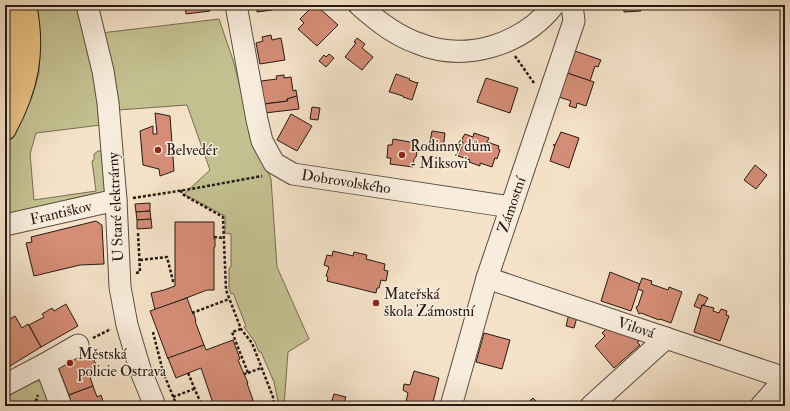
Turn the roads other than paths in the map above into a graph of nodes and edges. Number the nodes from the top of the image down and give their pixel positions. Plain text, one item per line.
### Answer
1 (24, 5) edge
2 (87, 5) edge
3 (236, 5) edge
4 (359, 5) edge
5 (554, 5) edge
6 (572, 5) edge
7 (5, 6) edge
8 (5, 79) edge
9 (5, 129) edge
10 (116, 200) junction
11 (511, 207) junction
12 (5, 225) edge
13 (487, 278) junction
14 (666, 338) junction
15 (78, 346) road end
16 (45, 364) junction
17 (785, 379) edge
18 (5, 385) edge
19 (164, 402) edge
20 (61, 406) edge
21 (451, 406) edge
22 (591, 406) edge
23 (761, 406) edge

1 - 9 main road
2 - 10 street, U Staré elektrárny
3 - 11 street, Dobrovolského
4 - 5 street
6 - 11 street, Zámostní
7 - 8 main road
10 - 12 street, Františkov
10 - 19 street, U Staré elektrárny
11 - 13 street, Zámostní
13 - 14 street, Vilová
13 - 21 street, Zámostní
14 - 17 street, Vilová
14 - 22 street
15 - 16 street
16 - 18 street
16 - 20 street
17 - 23 street

